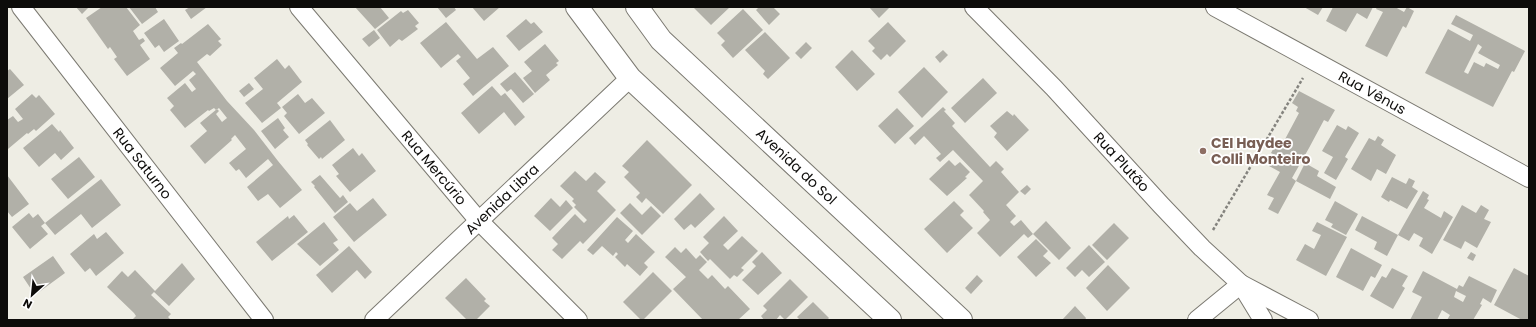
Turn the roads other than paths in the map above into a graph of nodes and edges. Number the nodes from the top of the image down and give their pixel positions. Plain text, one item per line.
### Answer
1 (21, 7) edge
2 (299, 7) edge
3 (577, 7) edge
4 (638, 7) edge
5 (974, 7) edge
6 (1215, 7) edge
7 (630, 78) junction
8 (1529, 178) edge
9 (479, 221) junction
10 (1241, 284) junction
11 (264, 320) edge
12 (374, 320) edge
13 (578, 320) edge
14 (890, 320) edge
15 (961, 320) edge
16 (1197, 320) edge
17 (1263, 320) edge
18 (1309, 320) edge

1 - 11 street, Rua Saturno
2 - 9 street, Rua Mercúrio
3 - 7 street
4 - 15 street, Avenida do Sol
5 - 10 street, Rua Plutão
6 - 8 street, Rua Vênus
7 - 9 street, Avenida Libra
7 - 14 street
9 - 12 street, Avenida Libra
9 - 13 street, Rua Mercúrio
10 - 16 street
10 - 17 street, Rua Plutão
10 - 18 street

